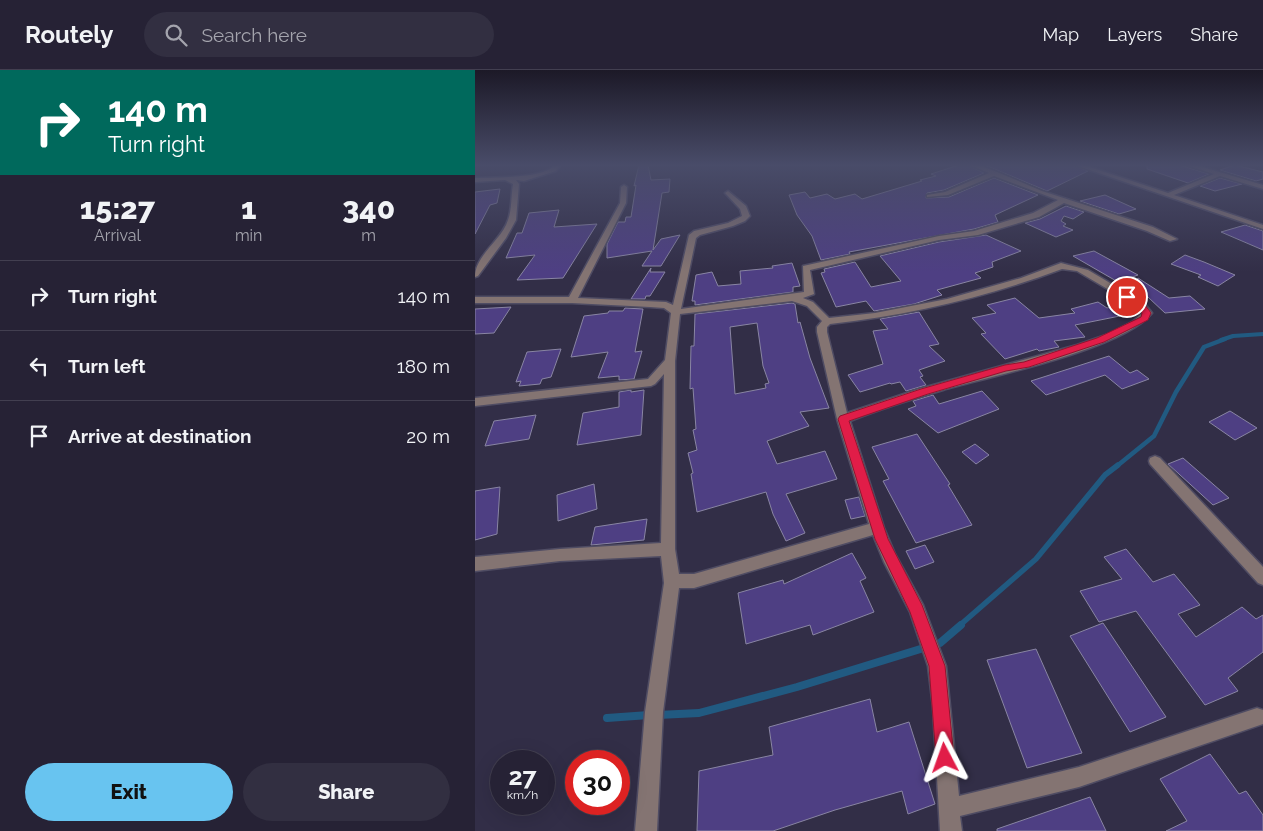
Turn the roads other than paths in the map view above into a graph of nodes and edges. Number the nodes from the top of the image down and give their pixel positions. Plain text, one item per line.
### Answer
1 (515, 201) edge
2 (623, 201) edge
3 (736, 201) edge
4 (1063, 201) edge
5 (1066, 201) edge
6 (1184, 201) edge
7 (1263, 227) edge
8 (1173, 239) dead end
9 (475, 274) edge
10 (809, 299) junction
11 (475, 300) edge
12 (572, 300) junction
13 (676, 312) junction
14 (827, 321) junction
15 (670, 361) junction
16 (475, 402) edge
17 (843, 419) junction
18 (1155, 461) dead end
19 (877, 528) junction
20 (668, 549) junction
21 (475, 564) edge
22 (1263, 578) edge
23 (672, 583) junction
24 (1261, 717) edge
25 (947, 824) edge
26 (646, 831) edge

1 - 9 street
2 - 12 street
3 - 13 street
4 - 10 street
5 - 8 street
6 - 7 street
10 - 13 street
10 - 14 street
11 - 12 street
12 - 13 street
13 - 15 street
14 - 17 street
14 - 17 street
15 - 16 street
15 - 20 street
17 - 19 street
18 - 22 street
19 - 23 street
19 - 25 street
20 - 21 street
20 - 23 street
23 - 26 street
24 - 25 street

